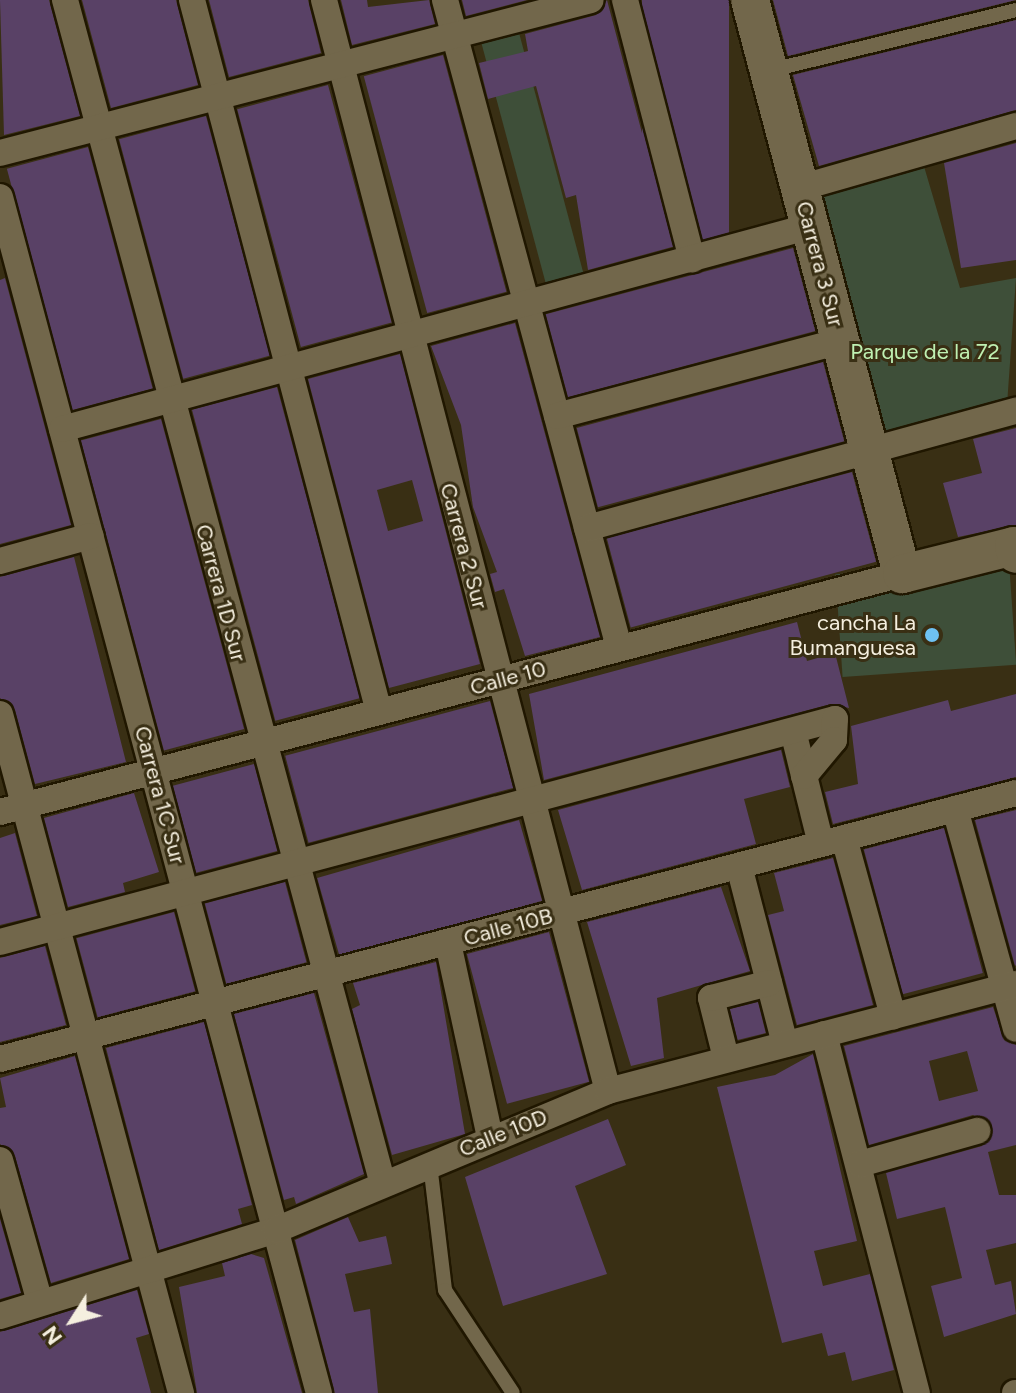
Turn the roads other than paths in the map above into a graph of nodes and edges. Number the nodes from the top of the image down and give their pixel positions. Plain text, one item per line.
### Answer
1 (65, 0) edge
2 (192, 0) edge
3 (324, 0) edge
4 (445, 0) edge
5 (591, 0) edge
6 (625, 0) edge
7 (750, 0) edge
8 (1016, 10) edge
9 (455, 36) junction
10 (341, 67) junction
11 (769, 71) junction
12 (217, 100) junction
13 (1016, 126) edge
14 (99, 131) junction
15 (0, 153) edge
16 (800, 188) junction
17 (0, 197) edge
18 (811, 226) junction
19 (692, 260) junction
20 (9, 266) edge
21 (528, 304) junction
22 (409, 335) junction
23 (840, 341) junction
24 (288, 369) junction
25 (170, 401) junction
26 (1016, 411) edge
27 (557, 416) junction
28 (62, 429) junction
29 (870, 451) junction
30 (587, 528) junction
31 (91, 536) junction
32 (1015, 549) edge
33 (0, 561) edge
34 (902, 574) junction
35 (619, 647) junction
36 (499, 680) junction
37 (379, 712) junction
38 (0, 714) edge
39 (793, 731) junction
40 (261, 744) junction
41 (154, 773) junction
42 (804, 776) junction
43 (1016, 793) edge
44 (530, 802) junction
45 (26, 806) junction
46 (955, 809) junction
47 (0, 812) edge
48 (832, 841) junction
49 (296, 862) junction
50 (739, 866) junction
51 (186, 893) junction
52 (561, 913) junction
53 (59, 927) junction
54 (0, 942) edge
55 (448, 943) junction
56 (330, 973) junction
57 (769, 983) junction
58 (1010, 985) edge
59 (215, 1003) junction
60 (893, 1016) junction
61 (1016, 1029) edge
62 (824, 1034) junction
63 (87, 1036) junction
64 (785, 1044) junction
65 (726, 1058) junction
66 (0, 1059) edge
67 (608, 1091) junction
68 (977, 1131) dead end
69 (490, 1138) junction
70 (430, 1164) junction
71 (860, 1164) junction
72 (2, 1174) edge
73 (383, 1184) junction
74 (276, 1230) junction
75 (148, 1271) junction
76 (40, 1302) junction
77 (0, 1316) edge
78 (179, 1392) edge
79 (319, 1393) edge
80 (513, 1393) edge
81 (917, 1393) edge

1 - 14 street, Carrera 1D Sur
2 - 12 street
3 - 10 street, Carrera 2 Sur
4 - 9 street
5 - 9 street
6 - 19 street
7 - 11 street, Carrera 3 Sur
8 - 11 lane
9 - 10 street
9 - 21 street
10 - 12 street
10 - 22 street, Carrera 2 Sur
11 - 16 street, Carrera 3 Sur
12 - 14 street
12 - 24 street
13 - 16 street
14 - 15 street
14 - 25 street, Carrera 1D Sur
16 - 18 street, Carrera 3 Sur
17 - 20 street, Carrera 1C Sur
18 - 19 street
18 - 23 street, Carrera 3 Sur
19 - 21 street
20 - 28 street, Carrera 1C Sur
21 - 22 street
21 - 27 street
22 - 24 street
22 - 36 street, Carrera 2 Sur
23 - 27 street
23 - 29 street, Carrera 3 Sur
24 - 25 street
24 - 37 street
25 - 28 street
25 - 40 street, Carrera 1D Sur
26 - 29 street
27 - 30 street
28 - 31 street, Carrera 1C Sur
29 - 30 street
29 - 34 street, Carrera 3 Sur
30 - 35 street
31 - 33 street
31 - 41 street, Carrera 1C Sur
32 - 34 street, Calle 10
34 - 35 street, Calle 10
35 - 36 street, Calle 10
36 - 37 street, Calle 10
36 - 44 street, Carrera 2 Sur
37 - 40 street, Calle 10
38 - 45 street
39 - 42 street
39 - 42 street
39 - 44 street
40 - 41 street, Calle 10
40 - 49 street, Carrera 1D Sur
41 - 45 street, Calle 10
41 - 51 street, Carrera 1C Sur
42 - 48 street
43 - 46 street, Calle 10B
44 - 49 street
44 - 52 street, Carrera 2 Sur
45 - 47 street, Calle 10
45 - 53 street
46 - 48 street, Calle 10B
46 - 58 street
48 - 50 street, Calle 10B
48 - 60 street
49 - 51 street
49 - 56 street, Carrera 1D Sur
50 - 52 street, Calle 10B
50 - 57 street
51 - 53 street
51 - 59 street, Carrera 1C Sur
52 - 55 street, Calle 10B
52 - 67 street, Carrera 2 Sur
53 - 54 street
53 - 63 street
55 - 56 street, Calle 10B
55 - 69 street
56 - 59 street, Calle 10B
56 - 73 street, Carrera 1D Sur
57 - 64 street
57 - 65 street
58 - 60 street, Calle 10D
58 - 61 street
59 - 63 street, Calle 10B
59 - 74 street, Carrera 1C Sur
60 - 62 street, Calle 10D
62 - 64 street, Calle 10D
62 - 71 street
63 - 66 street, Calle 10B
63 - 75 street
64 - 65 street, Calle 10D
65 - 67 street, Calle 10D
67 - 69 street, Calle 10D
68 - 71 street
69 - 70 street, Calle 10D
70 - 73 street, Calle 10D
70 - 80 lane
71 - 81 street
72 - 76 street
73 - 74 street, Calle 10D
74 - 75 street, Calle 10D
74 - 79 street, Carrera 1C Sur
75 - 76 street, Calle 10D
75 - 78 street
76 - 77 street, Calle 10D

